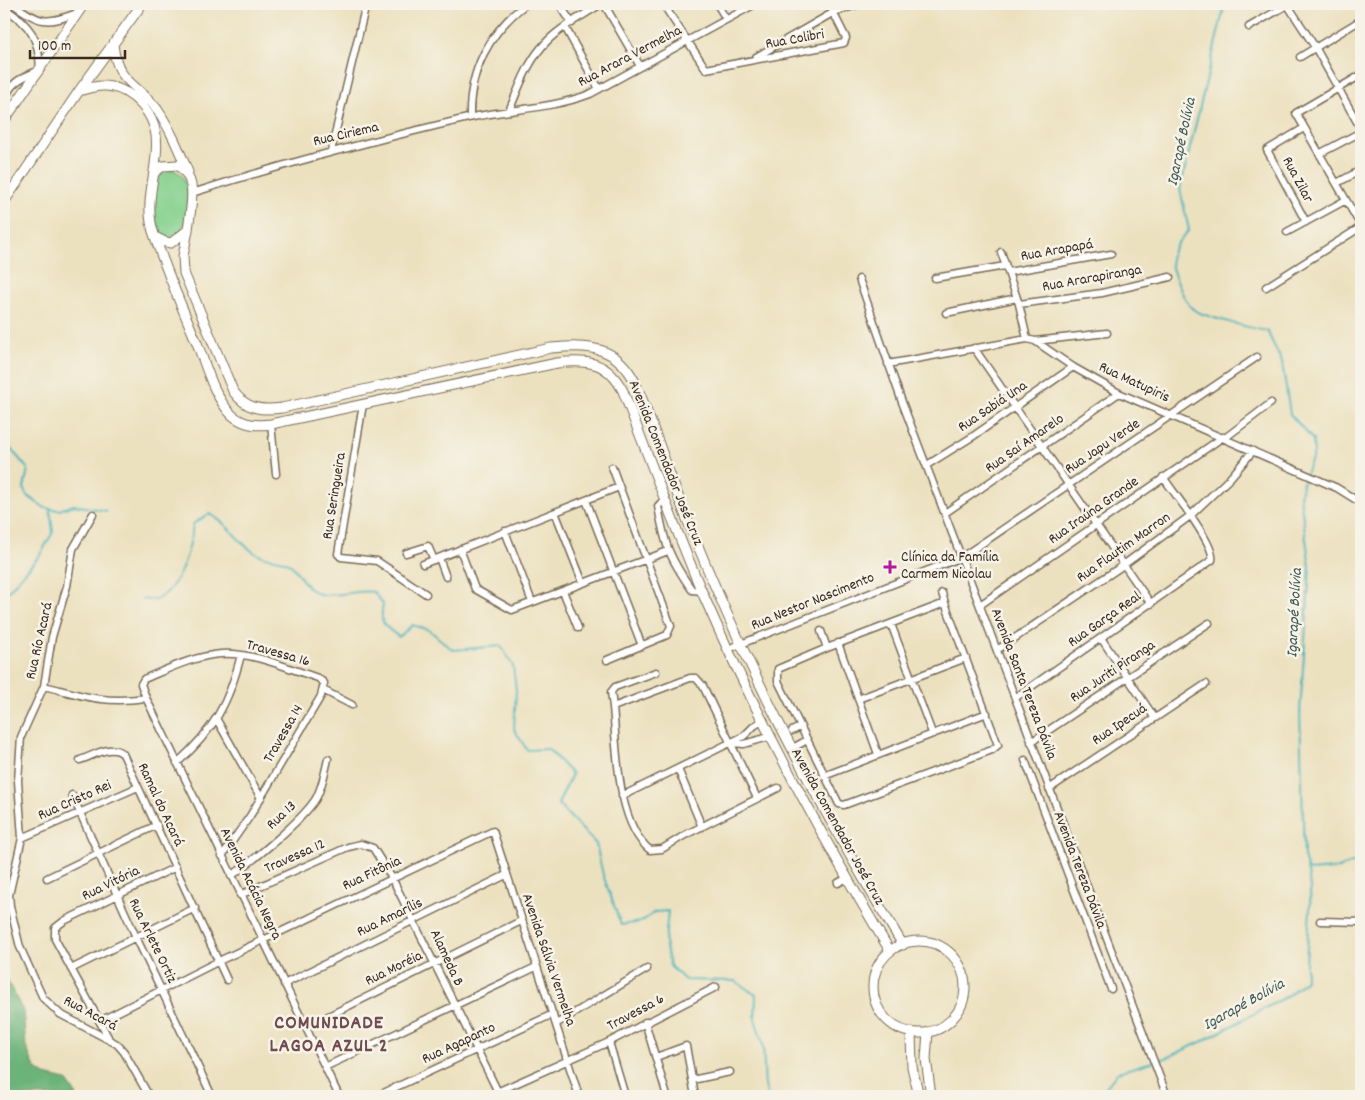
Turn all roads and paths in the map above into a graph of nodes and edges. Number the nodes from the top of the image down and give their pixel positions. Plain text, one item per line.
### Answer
1 (13, 4) edge
2 (84, 4) edge
3 (142, 4) edge
4 (366, 4) edge
5 (526, 4) edge
6 (559, 4) edge
7 (602, 4) edge
8 (663, 4) edge
9 (718, 4) edge
10 (755, 4) edge
11 (829, 4) edge
12 (860, 4) edge
13 (1288, 4) edge
14 (4, 8) edge
15 (78, 12) junction
16 (834, 12) junction
17 (726, 19) junction
18 (1361, 20) edge
19 (572, 23) junction
20 (1249, 27) dead end
21 (565, 28) junction
22 (686, 40) junction
23 (113, 44) junction
24 (1315, 47) junction
25 (1300, 57) dead end
26 (750, 60) junction
27 (640, 66) junction
28 (40, 70) junction
29 (1361, 75) edge
30 (599, 89) junction
31 (1338, 89) junction
32 (78, 91) junction
33 (4, 103) edge
34 (509, 111) junction
35 (5, 115) edge
36 (470, 118) junction
37 (1304, 128) junction
38 (1361, 131) edge
39 (331, 151) junction
40 (1319, 154) junction
41 (1361, 170) edge
42 (154, 172) junction
43 (189, 174) junction
44 (1337, 183) junction
45 (192, 194) junction
46 (1346, 200) junction
47 (4, 202) edge
48 (1306, 222) junction
49 (1361, 226) edge
50 (188, 230) junction
51 (1287, 232) dead end
52 (155, 237) junction
53 (1001, 252) dead end
54 (1111, 254) dead end
55 (1006, 269) junction
56 (1170, 277) dead end
57 (935, 278) dead end
58 (859, 279) dead end
59 (1266, 287) dead end
60 (1018, 301) junction
61 (946, 313) dead end
62 (1107, 333) dead end
63 (1027, 339) junction
64 (1035, 341) junction
65 (974, 348) junction
66 (1257, 357) dead end
67 (888, 364) junction
68 (1073, 367) junction
69 (1119, 393) junction
70 (1271, 403) dead end
71 (363, 404) junction
72 (1014, 408) junction
73 (1172, 415) junction
74 (271, 424) junction
75 (1224, 438) junction
76 (1043, 448) junction
77 (1253, 451) junction
78 (927, 465) junction
79 (612, 467) dead end
80 (276, 474) dead end
81 (1163, 477) junction
82 (1070, 485) junction
83 (619, 487) junction
84 (664, 499) junction
85 (586, 500) junction
86 (1361, 504) edge
87 (555, 512) junction
88 (945, 513) junction
89 (93, 514) dead end
90 (1190, 516) junction
91 (1095, 526) junction
92 (506, 532) junction
93 (460, 549) junction
94 (668, 551) junction
95 (406, 553) dead end
96 (962, 557) junction
97 (437, 559) junction
98 (646, 559) junction
99 (423, 564) dead end
100 (1122, 566) junction
101 (613, 572) junction
102 (446, 577) dead end
103 (583, 583) junction
104 (563, 591) junction
105 (702, 591) junction
106 (942, 593) dead end
107 (426, 594) dead end
108 (532, 602) junction
109 (945, 603) junction
110 (1151, 604) junction
111 (980, 605) junction
112 (1209, 623) dead end
113 (891, 624) junction
114 (578, 628) dead end
115 (821, 631) dead end
116 (1101, 638) junction
117 (742, 644) junction
118 (838, 644) junction
119 (642, 646) junction
120 (826, 648) junction
121 (728, 649) junction
122 (997, 650) junction
123 (241, 655) junction
124 (966, 658) junction
125 (607, 660) dead end
126 (656, 672) dead end
127 (1126, 677) junction
128 (912, 679) junction
129 (141, 682) joint
130 (1206, 684) dead end
131 (44, 686) junction
132 (323, 690) junction
133 (146, 698) junction
134 (1015, 698) junction
135 (858, 699) junction
136 (352, 705) dead end
137 (613, 707) junction
138 (987, 713) junction
139 (1154, 717) junction
140 (217, 720) junction
141 (764, 720) junction
142 (800, 726) junction
143 (792, 731) dead end
144 (932, 733) junction
145 (772, 736) junction
146 (807, 740) junction
147 (1031, 742) junction
148 (731, 743) junction
149 (793, 748) junction
150 (878, 754) junction
151 (328, 759) dead end
152 (80, 760) dead end
153 (1025, 760) dead end
154 (177, 763) junction
155 (678, 769) junction
156 (824, 776) junction
157 (138, 787) junction
158 (778, 788) dead end
159 (1049, 789) junction
160 (72, 795) dead end
161 (622, 796) junction
162 (261, 798) junction
163 (757, 798) junction
164 (79, 813) junction
165 (156, 825) junction
166 (702, 827) junction
167 (493, 831) joint
168 (22, 838) junction
169 (361, 844) joint
170 (98, 854) junction
171 (222, 856) junction
172 (176, 867) junction
173 (506, 875) junction
174 (231, 876) junction
175 (47, 878) dead end
176 (392, 878) junction
177 (847, 878) junction
178 (838, 883) dead end
179 (4, 887) edge
180 (9, 895) junction
181 (117, 895) junction
182 (240, 895) junction
183 (195, 908) junction
184 (414, 921) junction
185 (520, 921) junction
186 (1320, 921) dead end
187 (1361, 922) edge
188 (136, 937) junction
189 (263, 940) junction
190 (903, 945) junction
191 (890, 952) junction
192 (219, 961) junction
193 (434, 963) junction
194 (536, 967) junction
195 (71, 969) junction
196 (647, 969) dead end
197 (227, 980) dead end
198 (284, 984) junction
199 (716, 987) dead end
200 (1110, 989) dead end
201 (162, 990) junction
202 (454, 1006) junction
203 (553, 1014) junction
204 (100, 1021) junction
205 (645, 1022) junction
206 (556, 1024) junction
207 (306, 1027) junction
208 (928, 1032) junction
209 (911, 1033) junction
210 (108, 1037) junction
211 (609, 1042) junction
212 (477, 1049) junction
213 (656, 1057) junction
214 (568, 1060) junction
215 (325, 1068) junction
216 (730, 1072) dead end
217 (692, 1080) junction
218 (498, 1092) junction
219 (149, 1096) edge
220 (212, 1096) edge
221 (339, 1096) edge
222 (377, 1096) edge
223 (488, 1096) edge
224 (579, 1096) edge
225 (625, 1096) edge
226 (667, 1096) edge
227 (695, 1096) edge
228 (919, 1096) edge
229 (932, 1096) edge
230 (1167, 1096) edge

1 - 15 street
2 - 15 street
3 - 23 street
4 - 39 street
5 - 36 street
6 - 19 street
7 - 19 street
7 - 27 street
8 - 22 street
9 - 17 street
10 - 17 street, Rua Arara Vermelha
11 - 16 street
12 - 16 street, Rua Colibri
13 - 20 street
13 - 24 street
14 - 28 street
15 - 28 street
16 - 26 street, Rua Colibri
16 - 26 street, Rua Colibri
17 - 22 street, Rua Arara Vermelha
18 - 24 street
19 - 21 street
21 - 30 street
21 - 34 street
22 - 26 street, Rua Colibri
22 - 27 street, Rua Arara Vermelha
23 - 32 street
23 - 43 street
24 - 25 street
24 - 31 street
27 - 30 street, Rua Arara Vermelha
28 - 33 street
28 - 35 street
29 - 31 street
30 - 34 street, Rua Arara Vermelha
31 - 37 street
31 - 38 street
32 - 42 street
32 - 47 street
34 - 36 street, Rua Ciriema
36 - 39 street, Rua Ciriema
37 - 40 street
37 - 48 street, Rua Zilar
38 - 40 street
39 - 45 street, Rua Ciriema
40 - 44 street
41 - 44 street
42 - 43 street
42 - 52 street, Avenida Comendador José Cruz
43 - 45 street, Avenida Comendador José Cruz
44 - 46 street
45 - 50 street, Avenida Comendador José Cruz
46 - 48 street
46 - 49 street
48 - 51 street
49 - 59 street
50 - 52 street
50 - 117 street, Avenida Comendador José Cruz
52 - 74 street, Avenida Comendador José Cruz
53 - 55 street
54 - 55 street, Rua Arapapá
55 - 57 street, Rua Arapapá
55 - 60 street
56 - 60 street, Rua Ararapiranga
58 - 67 street, Avenida Santa Tereza Dávila
60 - 61 street, Rua Ararapiranga
60 - 63 street
62 - 64 street
63 - 64 street, Rua Matupiris
63 - 65 street, Rua Matupiris
64 - 68 street, Rua Matupiris
65 - 67 street, Rua Matupiris
65 - 72 street
66 - 73 street, Rua Japu Verde
67 - 78 street, Avenida Santa Tereza Dávila
68 - 69 street, Rua Matupiris
68 - 72 street, Rua Sabiá Una
69 - 73 street, Rua Matupiris
69 - 76 street, Rua Saí Amarelo
70 - 75 street, Rua Iraúna Grande
71 - 74 street, Avenida Comendador José Cruz
71 - 84 street, Avenida Comendador José Cruz
71 - 107 street, Rua Seringueira
72 - 76 street
72 - 78 street, Rua Sabiá Una
73 - 75 street, Rua Matupiris
73 - 82 street, Rua Japu Verde
74 - 80 street
75 - 77 street, Rua Matupiris
75 - 81 street, Rua Iraúna Grande
76 - 82 street
76 - 88 street, Rua Saí Amarelo
77 - 86 street, Rua Matupiris
77 - 90 street, Rua Flautim Marron
78 - 88 street, Avenida Santa Tereza Dávila
79 - 83 street
81 - 90 street
81 - 91 street, Rua Iraúna Grande
82 - 91 street
82 - 96 street, Rua Japu Verde
83 - 85 street
83 - 98 street
84 - 94 street
84 - 105 street, Avenida Comendador José Cruz
85 - 87 street
85 - 101 street
87 - 92 street
87 - 103 street
88 - 96 street, Avenida Santa Tereza Dávila
89 - 131 street, Rua Río Acará
90 - 100 street, Rua Flautim Marron
90 - 110 street, Rua Garça Real
91 - 100 street
91 - 111 street, Rua Iraúna Grande
92 - 93 street
92 - 108 street
93 - 97 street
93 - 108 street
94 - 98 street
94 - 105 street
95 - 97 street
96 - 111 street, Avenida Santa Tereza Dávila
96 - 117 street, Rua Nestor Nascimento
97 - 99 street
97 - 102 street
98 - 101 street
98 - 119 street
100 - 110 street
100 - 122 street, Rua Flautim Marron
101 - 103 street
101 - 119 street
103 - 104 street
104 - 108 street
104 - 114 street
105 - 121 street, Avenida Comendador José Cruz
106 - 109 street
109 - 113 street
109 - 124 street
110 - 116 street, Rua Garça Real
111 - 122 street, Avenida Santa Tereza Dávila
112 - 127 street, Rua Juriti Piranga
113 - 118 street
113 - 128 street
115 - 120 street
116 - 127 street
116 - 134 street, Rua Garça Real
117 - 121 street, Rua Nestor Nascimento
117 - 149 street, Avenida Comendador José Cruz
118 - 120 street
118 - 135 street
119 - 125 street
120 - 142 street
121 - 141 street, Avenida Comendador José Cruz
122 - 134 street, Avenida Santa Tereza Dávila
123 - 129 street, Travessa 16
123 - 132 street, Travessa 16
123 - 140 street
124 - 128 street
124 - 138 street
126 - 137 street
127 - 139 street
127 - 147 street, Rua Juriti Piranga
128 - 135 street
128 - 144 street
129 - 133 street, Avenida Acácia Negra
130 - 139 street, Rua Ipecuá
131 - 133 street
131 - 168 street, Rua Río Acará
132 - 136 street
132 - 162 street, Travessa 14
133 - 154 street, Avenida Acácia Negra
134 - 147 street, Avenida Santa Tereza Dávila
135 - 150 street
137 - 148 street
137 - 161 street
138 - 144 street
138 - 156 street
139 - 159 street, Rua Ipecuá
140 - 154 street
140 - 162 street, Travessa 14
141 - 145 street, Avenida Comendador José Cruz
141 - 148 street
142 - 143 street
142 - 146 street
144 - 150 street
145 - 148 street
145 - 177 street, Avenida Comendador José Cruz
146 - 149 street
146 - 156 street
147 - 159 street, Avenida Santa Tereza Dávila
148 - 155 street
148 - 163 street
149 - 190 street, Avenida Comendador José Cruz
150 - 156 street
151 - 174 street, Rua 13
152 - 157 street, Ramal do Acará
153 - 200 street, Avenida Tereza Dávila
154 - 171 street, Avenida Acácia Negra
155 - 161 street
155 - 166 street
157 - 164 street, Rua Cristo Rei
157 - 165 street, Ramal do Acará
158 - 163 street
159 - 230 street, Avenida Santa Tereza Dávila
160 - 164 street, Rua Arlete Ortiz
161 - 166 street
162 - 171 street, Travessa 14
163 - 166 street
164 - 168 street, Rua Cristo Rei
164 - 170 street, Rua Arlete Ortiz
165 - 170 street
165 - 172 street, Ramal do Acará
167 - 173 street, Avenida Sálvia Vermelha
167 - 176 street, Rua Fitônia
168 - 180 street, Rua Río Acará
169 - 176 street, Alameda B
169 - 182 street, Travessa 12
170 - 175 street
170 - 181 street, Rua Arlete Ortiz
171 - 174 street, Avenida Acácia Negra
172 - 181 street, Rua Vitória
172 - 183 street, Ramal do Acará
173 - 184 street, Rua Amarílis
173 - 185 street, Avenida Sálvia Vermelha
174 - 182 street, Avenida Acácia Negra
176 - 184 street, Alameda B
176 - 189 street, Rua Fitônia
177 - 178 street
177 - 191 street, Avenida Comendador José Cruz
179 - 180 street
180 - 210 street, Rua Acará
181 - 188 street, Rua Arlete Ortiz
181 - 195 street, Rua Vitória
182 - 189 street, Avenida Acácia Negra
183 - 188 street
183 - 192 street, Ramal do Acará
184 - 193 street, Alameda B
184 - 198 street, Rua Amarílis
185 - 193 street, Rua Moréia
185 - 194 street, Avenida Sálvia Vermelha
186 - 187 street
188 - 195 street
188 - 201 street, Rua Arlete Ortiz
189 - 192 street, Rua Fitônia
189 - 198 street, Avenida Acácia Negra
190 - 191 street
190 - 208 street
191 - 209 street
192 - 197 street
192 - 201 street, Rua Fitônia
193 - 202 street, Alameda B
193 - 207 street, Rua Moréia
194 - 202 street
194 - 203 street, Avenida Sálvia Vermelha
195 - 204 street
196 - 206 street
198 - 207 street, Avenida Acácia Negra
199 - 205 street, Travessa 6
201 - 204 street
201 - 220 street, Rua Arlete Ortiz
202 - 212 street, Alameda B
202 - 215 street
203 - 206 street, Avenida Sálvia Vermelha
203 - 212 street, Rua Agapanto
204 - 210 street
205 - 211 street, Travessa 6
205 - 213 street
206 - 214 street, Avenida Sálvia Vermelha
207 - 215 street, Avenida Acácia Negra
208 - 209 street
208 - 229 street
209 - 228 street
210 - 219 street, Rua Acará
211 - 214 street, Travessa 6
211 - 225 street
212 - 218 street, Alameda B
212 - 222 street, Rua Agapanto
213 - 217 street
213 - 226 street
214 - 218 street, Travessa 6
214 - 224 street, Avenida Sálvia Vermelha
215 - 221 street, Avenida Acácia Negra
216 - 217 street
217 - 227 street
218 - 223 street, Travessa 6

